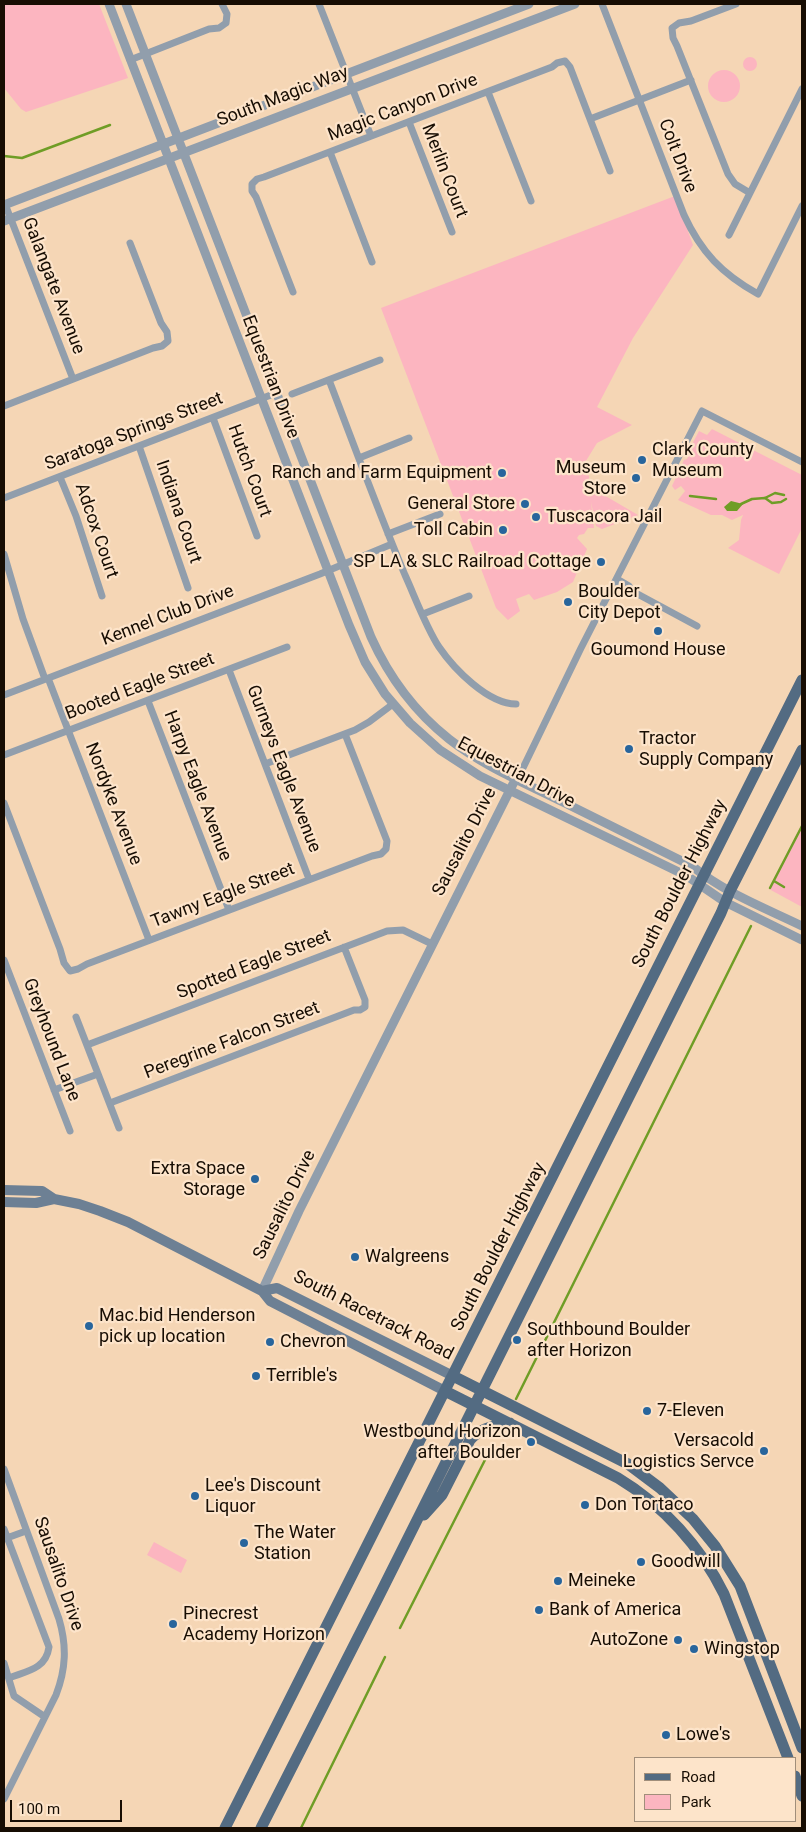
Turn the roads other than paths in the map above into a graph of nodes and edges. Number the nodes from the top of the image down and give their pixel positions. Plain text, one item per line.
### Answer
1 (108, 4) edge
2 (126, 4) edge
3 (222, 4) edge
4 (319, 4) edge
5 (529, 4) edge
6 (574, 4) edge
7 (602, 4) edge
8 (736, 4) edge
9 (146, 54) junction
10 (130, 60) junction
11 (346, 73) junction
12 (691, 80) junction
13 (352, 89) junction
14 (802, 89) edge
15 (488, 92) junction
16 (639, 101) junction
17 (590, 119) junction
18 (409, 122) junction
19 (371, 136) junction
20 (178, 138) junction
21 (163, 144) junction
22 (183, 152) junction
23 (330, 152) junction
24 (168, 158) junction
25 (610, 171) dead end
26 (750, 193) junction
27 (531, 201) dead end
28 (5, 204) edge
29 (802, 206) edge
30 (7, 220) edge
31 (452, 232) dead end
32 (729, 235) dead end
33 (130, 243) dead end
34 (372, 262) dead end
35 (293, 292) dead end
36 (380, 360) dead end
37 (72, 379) junction
38 (329, 380) junction
39 (276, 393) junction
40 (292, 394) dead end
41 (262, 399) junction
42 (4, 406) edge
43 (213, 418) junction
44 (409, 438) dead end
45 (138, 446) junction
46 (359, 458) junction
47 (802, 462) edge
48 (60, 477) junction
49 (4, 498) edge
50 (440, 514) dead end
51 (388, 534) junction
52 (257, 536) dead end
53 (392, 544) junction
54 (4, 554) edge
55 (342, 565) junction
56 (328, 570) junction
57 (615, 582) junction
58 (188, 588) dead end
59 (102, 596) dead end
60 (469, 596) dead end
61 (423, 614) junction
62 (698, 626) dead end
63 (287, 647) dead end
64 (229, 670) junction
65 (46, 678) junction
66 (802, 680) edge
67 (4, 695) edge
68 (148, 701) junction
69 (393, 704) junction
70 (516, 704) dead end
71 (68, 731) junction
72 (345, 734) junction
73 (802, 750) edge
74 (4, 755) edge
75 (265, 764) junction
76 (516, 778) junction
77 (510, 791) junction
78 (4, 803) edge
79 (309, 879) junction
80 (701, 880) junction
81 (730, 891) junction
82 (725, 902) junction
83 (229, 910) junction
84 (802, 926) edge
85 (149, 940) junction
86 (802, 940) edge
87 (432, 944) junction
88 (344, 947) junction
89 (4, 960) edge
90 (76, 1017) dead end
91 (87, 1045) junction
92 (98, 1074) junction
93 (54, 1090) junction
94 (110, 1103) junction
95 (119, 1128) dead end
96 (70, 1131) dead end
97 (4, 1190) edge
98 (54, 1199) junction
99 (4, 1202) edge
100 (262, 1291) junction
101 (453, 1376) junction
102 (482, 1390) junction
103 (445, 1391) junction
104 (474, 1406) junction
105 (510, 1423) junction
106 (4, 1469) edge
107 (649, 1480) junction
108 (634, 1488) junction
109 (415, 1525) junction
110 (4, 1529) edge
111 (26, 1530) junction
112 (6, 1538) edge
113 (740, 1586) junction
114 (724, 1594) junction
115 (4, 1663) edge
116 (9, 1678) junction
117 (776, 1680) junction
118 (760, 1686) junction
119 (45, 1717) junction
120 (802, 1748) edge
121 (788, 1757) edge
122 (796, 1779) edge
123 (802, 1796) edge
124 (4, 1799) edge
125 (225, 1828) edge
126 (261, 1828) edge

1 - 10 street, Equestrian Drive
2 - 9 street, Equestrian Drive
3 - 9 street
4 - 11 street
5 - 11 street, South Magic Way
6 - 13 street, South Magic Way
7 - 16 street, Colt Drive
8 - 12 street
9 - 10 street
9 - 20 street, Equestrian Drive
10 - 21 street, Equestrian Drive
11 - 13 street
11 - 20 street, South Magic Way
12 - 16 street
12 - 26 street
13 - 19 street
13 - 22 street, South Magic Way
14 - 26 street
15 - 17 street, Magic Canyon Drive
15 - 18 street, Magic Canyon Drive
15 - 27 street
16 - 17 street
16 - 29 street, Colt Drive
17 - 25 street
18 - 19 street, Magic Canyon Drive
18 - 31 street, Merlin Court
19 - 23 street, Magic Canyon Drive
20 - 21 street, South Magic Way
20 - 22 street, Equestrian Drive
21 - 24 street, Equestrian Drive
21 - 28 street, South Magic Way
22 - 24 street, South Magic Way
22 - 39 street, Equestrian Drive
23 - 34 street
23 - 35 street, Magic Canyon Drive
24 - 30 street, South Magic Way
24 - 41 street, Equestrian Drive
26 - 32 street
28 - 30 street, Galangate Avenue
30 - 37 street, Galangate Avenue
33 - 37 street
36 - 38 street
37 - 42 street
38 - 40 street
38 - 46 street
39 - 41 street, Saratoga Springs Street
39 - 55 street, Equestrian Drive
41 - 43 street, Saratoga Springs Street
41 - 56 street, Equestrian Drive
43 - 45 street, Saratoga Springs Street
43 - 52 street, Hutch Court
44 - 46 street
45 - 48 street, Saratoga Springs Street
45 - 58 street, Indiana Court
46 - 51 street
47 - 57 street, Sausalito Drive
48 - 49 street, Saratoga Springs Street
48 - 59 street, Adcox Court
50 - 51 street
51 - 53 street
53 - 55 street, Kennel Club Drive
53 - 61 street
54 - 65 street, Nordyke Avenue
55 - 56 street, Kennel Club Drive
55 - 76 street, Equestrian Drive
56 - 65 street, Kennel Club Drive
56 - 69 street, Equestrian Drive
57 - 62 street
57 - 76 street, Sausalito Drive
60 - 61 street
61 - 70 street
63 - 64 street, Booted Eagle Street
64 - 68 street, Booted Eagle Street
64 - 75 street, Gurneys Eagle Avenue
65 - 67 street, Kennel Club Drive
65 - 71 street, Nordyke Avenue
66 - 80 main road, South Boulder Highway
68 - 71 street, Booted Eagle Street
68 - 83 street, Harpy Eagle Avenue
69 - 72 street
69 - 77 street, Equestrian Drive
71 - 74 street, Booted Eagle Street
71 - 85 street, Nordyke Avenue
72 - 75 street
72 - 79 street, Tawny Eagle Street
73 - 81 main road
75 - 79 street, Gurneys Eagle Avenue
76 - 77 street, Sausalito Drive
76 - 80 street, Equestrian Drive
77 - 80 street, Equestrian Drive
77 - 87 street, Sausalito Drive
78 - 85 street, Tawny Eagle Street
79 - 83 street, Tawny Eagle Street
80 - 81 street, Equestrian Drive
80 - 82 street, Equestrian Drive
80 - 101 main road, South Boulder Highway
81 - 82 main road
81 - 84 street, Equestrian Drive
82 - 86 street, Equestrian Drive
82 - 102 main road
83 - 85 street, Tawny Eagle Street
87 - 88 street, Spotted Eagle Street
87 - 100 street, Sausalito Drive
88 - 91 street, Spotted Eagle Street
88 - 94 street, Peregrine Falcon Street
89 - 93 street, Greyhound Lane
90 - 91 street
91 - 92 street
92 - 93 street
92 - 94 street
93 - 96 street, Greyhound Lane
94 - 95 street
97 - 98 main road, South Racetrack Road
98 - 99 main road, South Racetrack Road
98 - 100 main road, South Racetrack Road
100 - 101 main road, South Racetrack Road
100 - 103 main road, South Racetrack Road
101 - 102 main road, South Racetrack Road
101 - 103 main road, South Boulder Highway
102 - 104 main road
102 - 107 main road, South Racetrack Road
103 - 104 main road, South Racetrack Road
103 - 125 main road, South Boulder Highway
104 - 105 main road, South Racetrack Road
104 - 109 main road
105 - 108 main road, South Racetrack Road
105 - 109 main road
106 - 111 street, Sausalito Drive
107 - 108 main road
107 - 113 main road, South Racetrack Road
108 - 114 main road, South Racetrack Road
109 - 126 main road
110 - 112 street
111 - 112 street
111 - 119 street, Sausalito Drive
112 - 116 street
113 - 114 main road
113 - 117 main road, South Racetrack Road
114 - 118 main road, South Racetrack Road
115 - 116 street
116 - 119 street
117 - 118 main road
117 - 120 main road, South Racetrack Road
118 - 121 main road, South Racetrack Road
119 - 124 street, Sausalito Drive
122 - 123 main road

